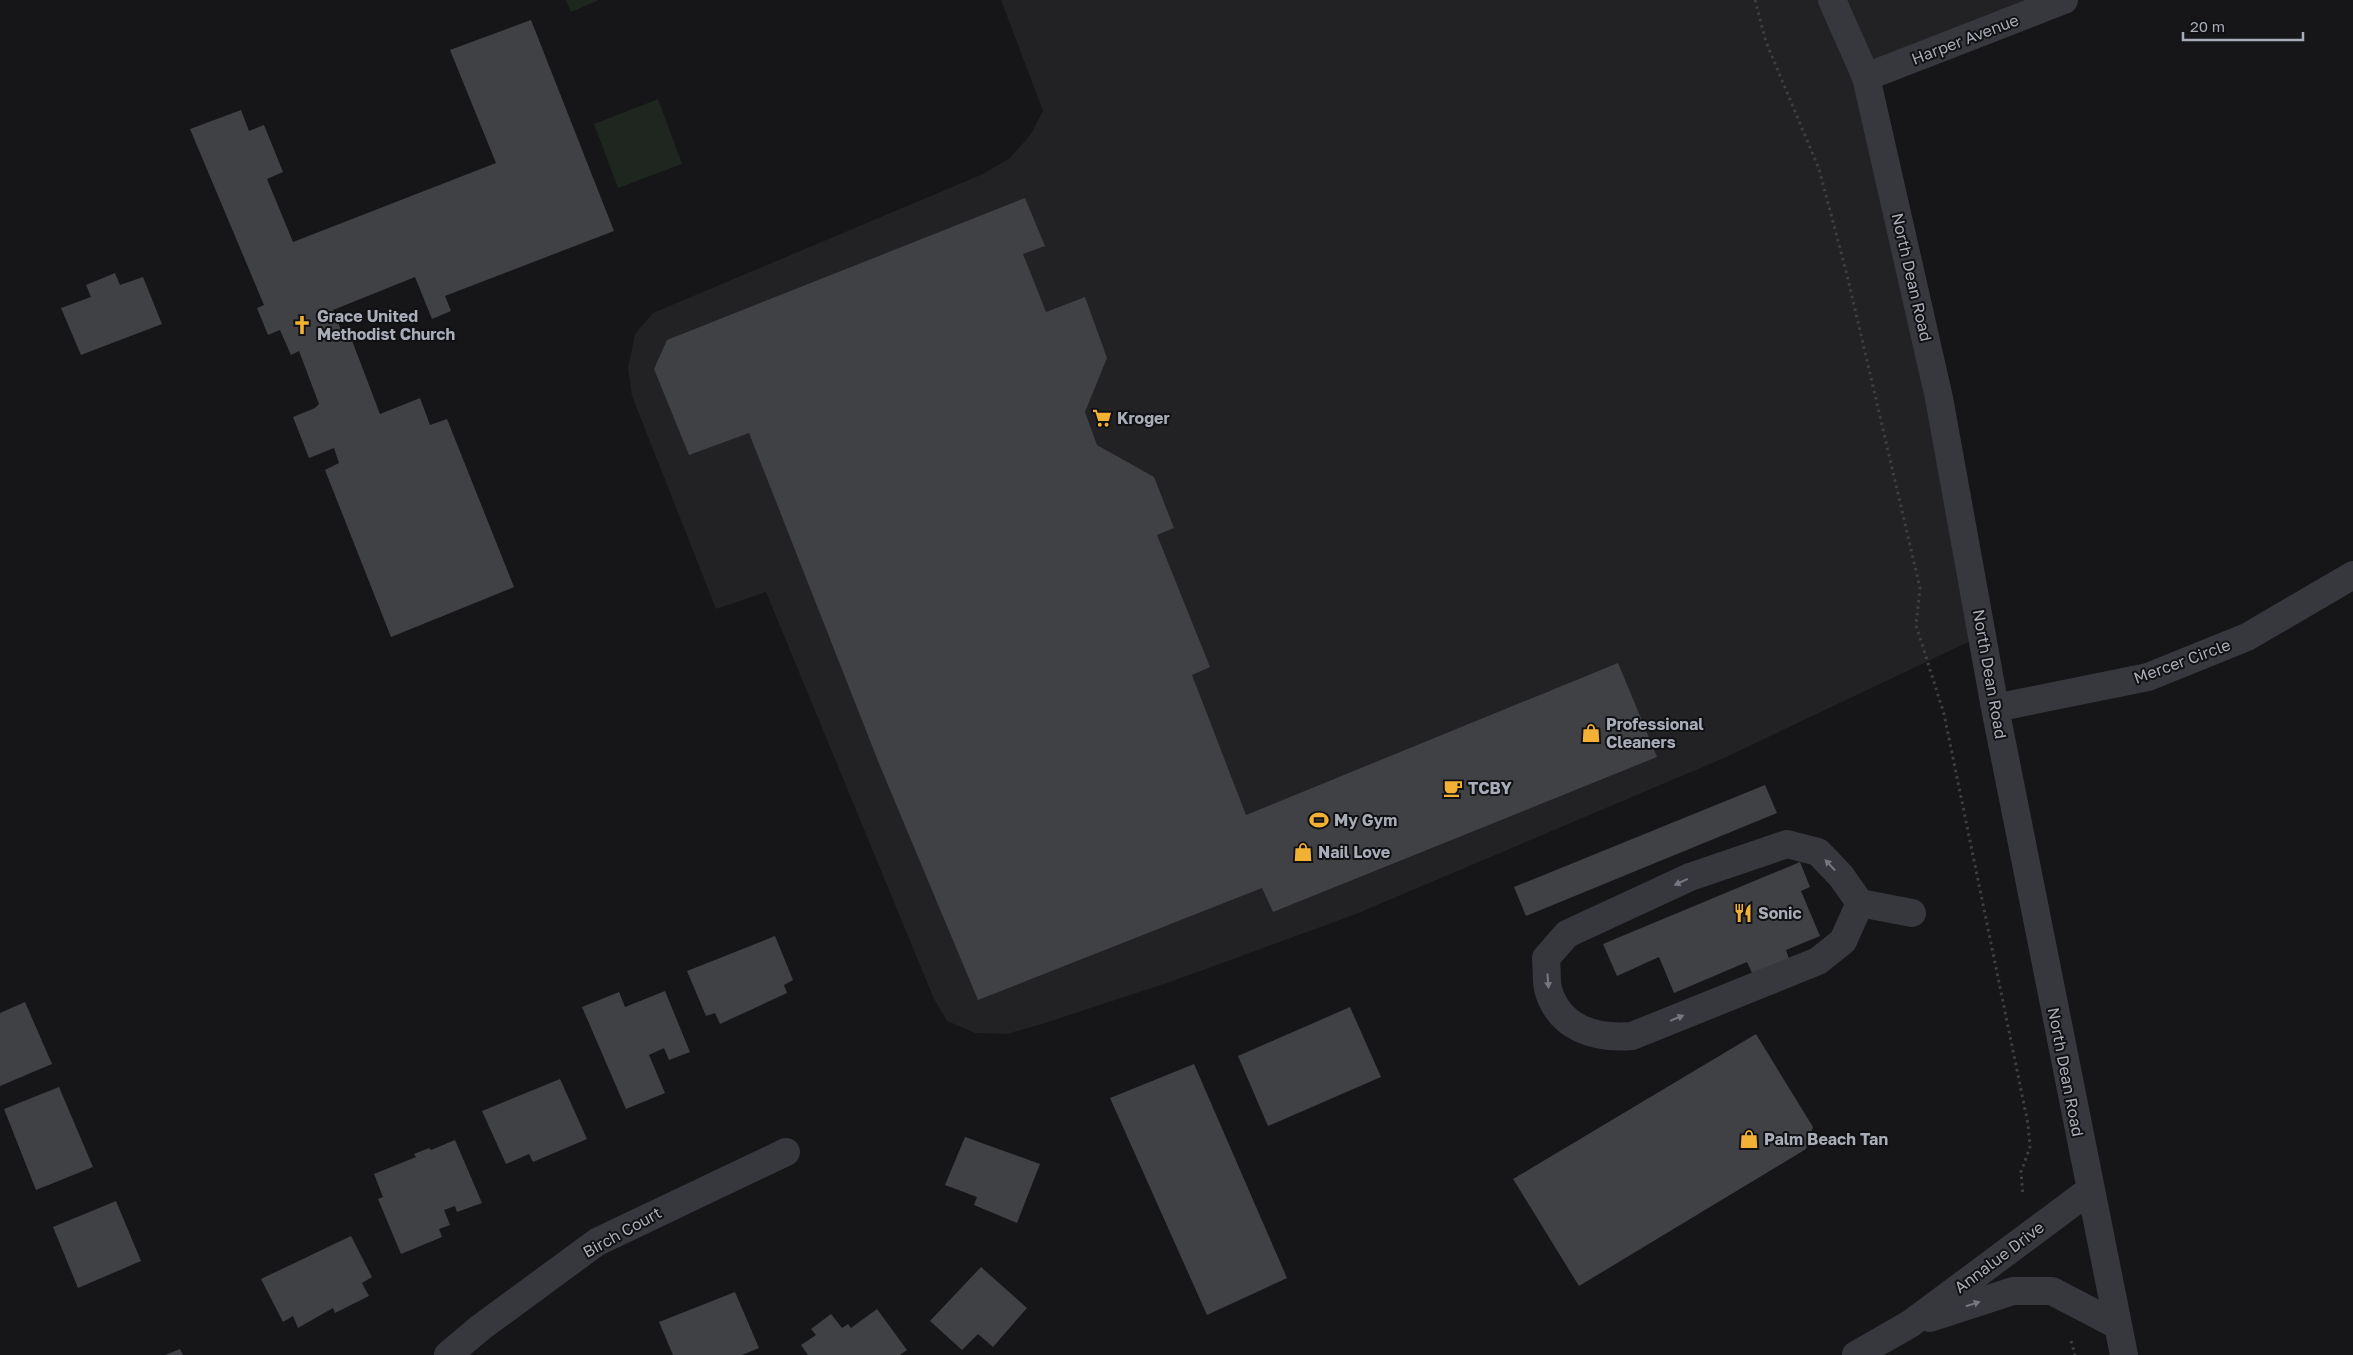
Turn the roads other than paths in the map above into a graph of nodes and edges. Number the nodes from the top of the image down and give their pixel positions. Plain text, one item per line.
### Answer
1 (1832, 0) edge
2 (2064, 0) edge
3 (1866, 77) junction
4 (2353, 575) edge
5 (1995, 708) junction
6 (1860, 903) junction
7 (1912, 913) dead end
8 (786, 1152) dead end
9 (2090, 1190) junction
10 (1910, 1324) junction
11 (2117, 1325) junction
12 (448, 1355) edge
13 (1856, 1355) edge
14 (2124, 1355) edge

1 - 3 street, North Dean Road
2 - 3 street, Harper Avenue
3 - 5 street, North Dean Road
4 - 5 street, Mercer Circle
5 - 9 street, North Dean Road
6 -> 6 street
6 - 7 street
8 - 12 street, Birch Court
9 - 10 street, Annalue Drive
9 - 11 street, North Dean Road
10 -> 11 street, Annalue Drive
10 - 13 street, Annalue Drive
11 - 14 street, North Dean Road

